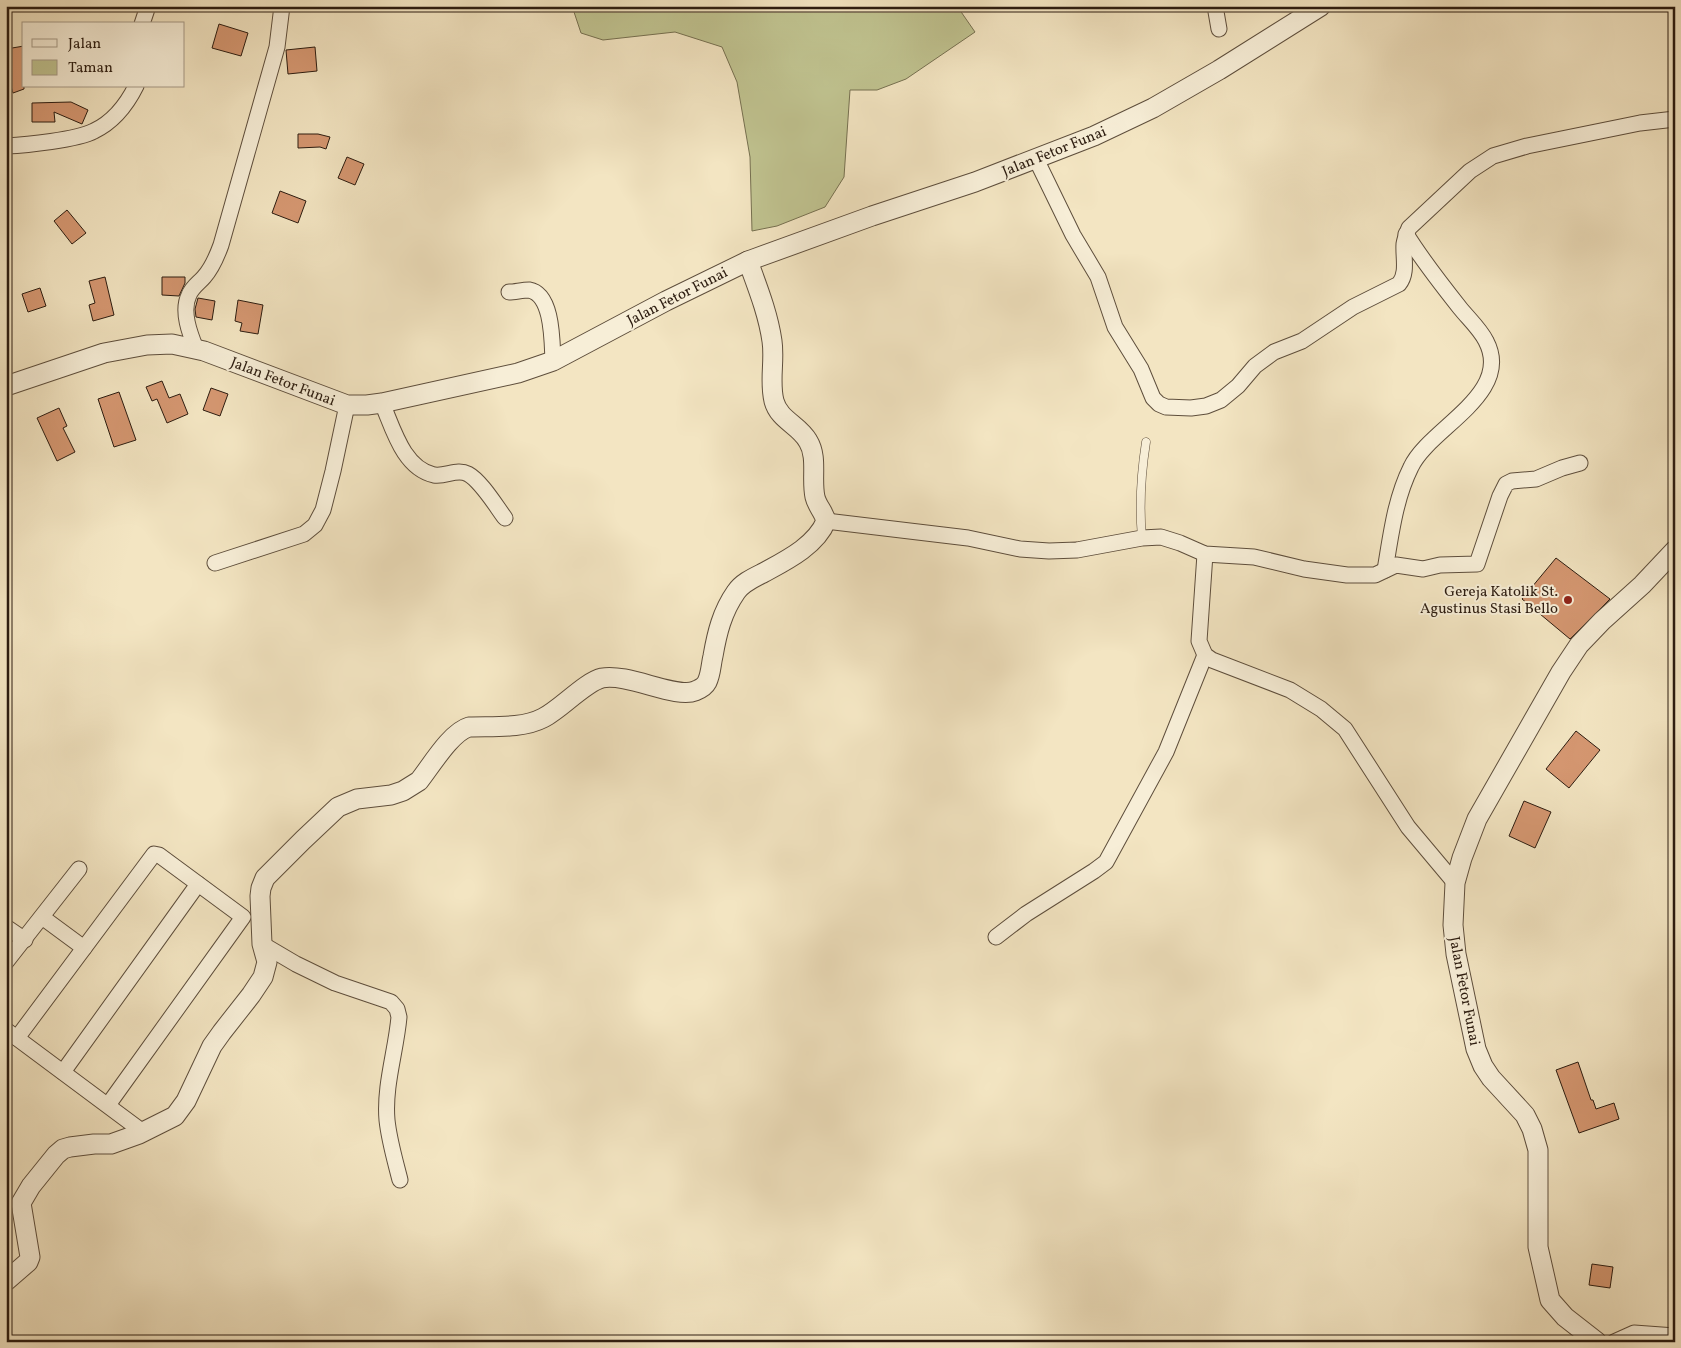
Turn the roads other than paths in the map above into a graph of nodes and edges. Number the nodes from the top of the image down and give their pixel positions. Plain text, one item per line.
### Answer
1 (148, 6) edge
2 (282, 6) edge
3 (1215, 6) edge
4 (1321, 6) edge
5 (143, 22) edge
6 (1219, 29) dead end
7 (135, 88) edge
8 (1675, 119) edge
9 (6, 146) edge
10 (1036, 159) junction
11 (1406, 234) junction
12 (748, 260) junction
13 (508, 292) dead end
14 (196, 349) junction
15 (553, 361) junction
16 (6, 386) edge
17 (382, 403) junction
18 (346, 405) junction
19 (1146, 442) dead end
20 (1580, 463) dead end
21 (505, 518) dead end
22 (826, 521) junction
23 (1142, 538) junction
24 (1675, 550) edge
25 (1205, 554) junction
26 (216, 563) dead end
27 (1385, 570) junction
28 (1205, 655) junction
29 (79, 869) dead end
30 (1455, 883) junction
31 (198, 884) junction
32 (42, 917) junction
33 (6, 927) edge
34 (996, 937) dead end
35 (25, 940) junction
36 (262, 944) junction
37 (84, 948) junction
38 (6, 962) edge
39 (12, 1034) edge
40 (63, 1072) junction
41 (108, 1105) junction
42 (144, 1132) junction
43 (400, 1180) dead end
44 (6, 1280) edge
45 (1675, 1336) edge
46 (1597, 1342) edge
47 (1614, 1342) edge

1 - 5 street
2 - 14 street
3 - 6 street
4 - 10 street, Jalan Fetor Funai
7 - 9 street
8 - 11 street
10 - 11 street
10 - 12 street, Jalan Fetor Funai
11 - 27 street
12 - 15 street, Jalan Fetor Funai
12 - 22 street
13 - 15 street
14 - 16 street, Jalan Fetor Funai
14 - 18 street, Jalan Fetor Funai
15 - 17 street, Jalan Fetor Funai
17 - 18 street, Jalan Fetor Funai
17 - 21 street
18 - 26 street
19 - 23 lane
20 - 27 street
22 - 23 street
22 - 36 street
23 - 25 street
24 - 30 street, Jalan Fetor Funai
25 - 27 street
25 - 28 street
28 - 30 street
28 - 34 street
29 - 32 street
30 - 46 street, Jalan Fetor Funai
31 - 37 street
31 - 40 street
31 - 41 street
32 - 35 street
32 - 37 street
33 - 35 street
35 - 38 street
36 - 42 street
36 - 43 street
37 - 39 street
39 - 40 street
40 - 41 street
41 - 42 street
42 - 44 street
45 - 47 street

